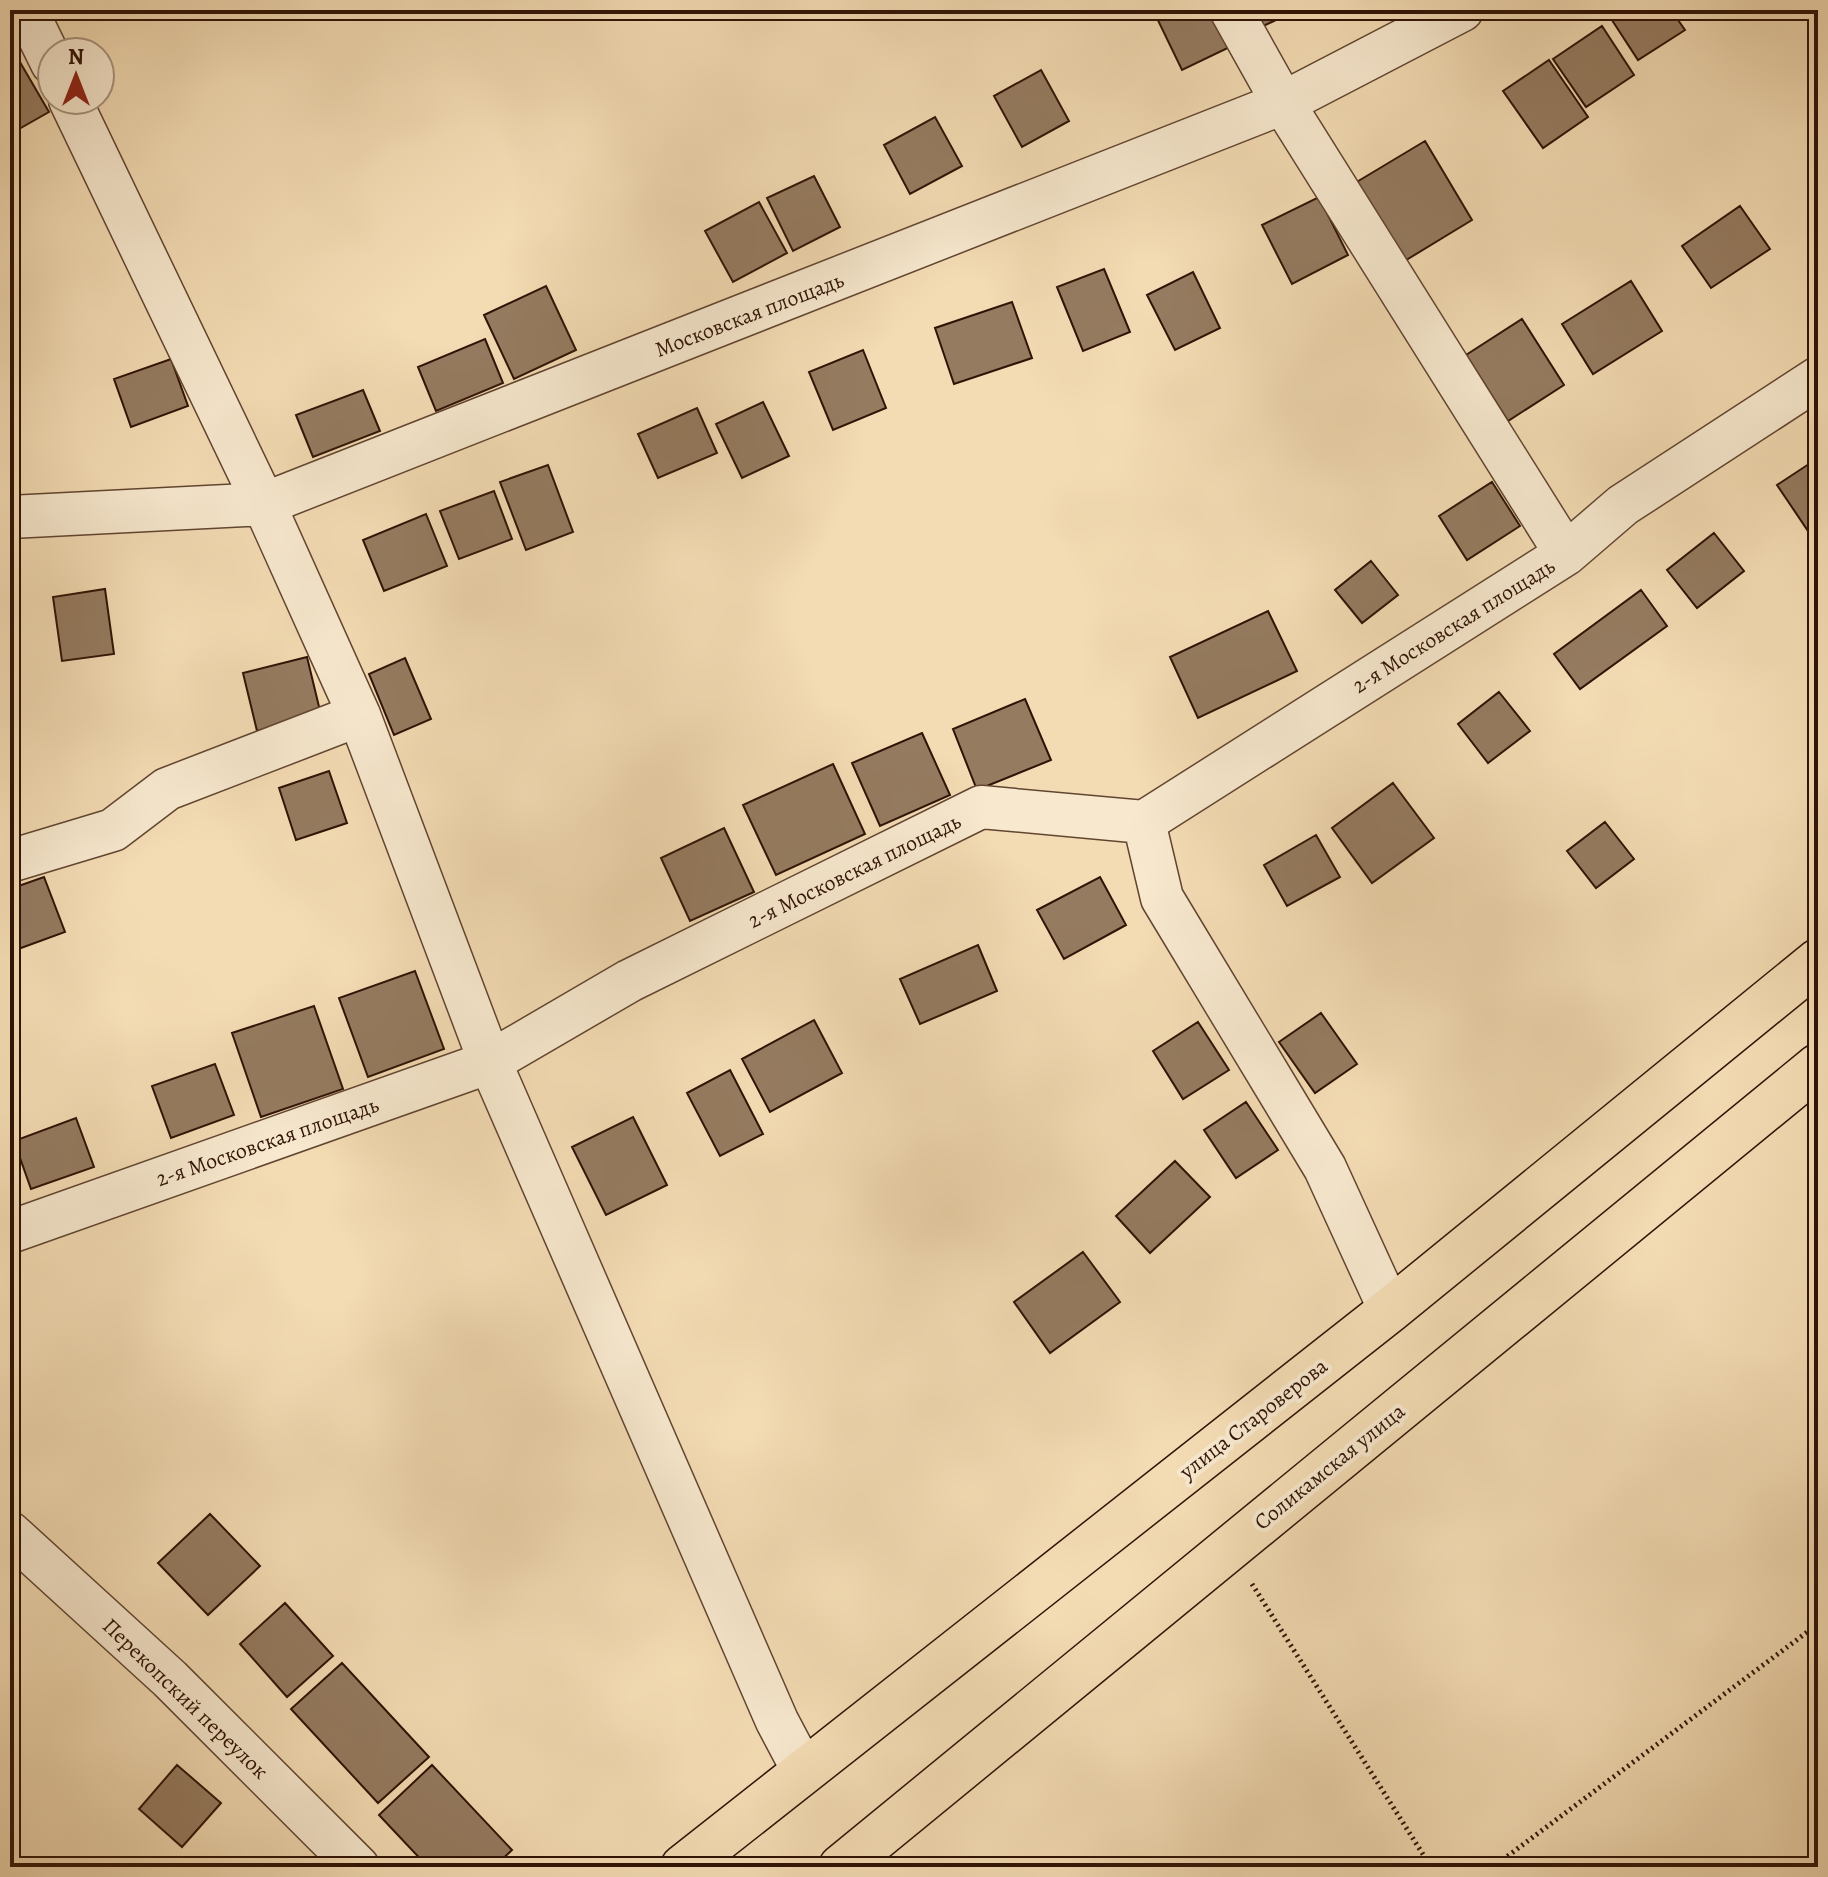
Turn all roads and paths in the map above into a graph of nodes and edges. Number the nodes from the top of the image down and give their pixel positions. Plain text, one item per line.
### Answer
1 (26, 10) edge
2 (1231, 10) edge
3 (1462, 10) edge
4 (39, 36) edge
5 (1283, 103) junction
6 (78, 116) edge
7 (1818, 378) edge
8 (264, 504) junction
9 (10, 517) edge
10 (1566, 554) junction
11 (359, 715) junction
12 (1144, 822) junction
13 (10, 861) edge
14 (1818, 961) edge
15 (490, 1062) junction
16 (1818, 1066) edge
17 (10, 1232) edge
18 (1390, 1310) junction
19 (10, 1533) edge
20 (1230, 1548) junction
21 (1818, 1624) edge
22 (804, 1772) junction
23 (358, 1867) edge
24 (683, 1867) edge
25 (841, 1867) edge
26 (1431, 1867) edge
27 (1493, 1867) edge

1 - 4 street
2 - 5 street
3 - 5 street, Московская площадь
5 - 8 street, Московская площадь
5 - 10 street
6 - 8 street
7 - 10 street, 2-я Московская площадь
8 - 9 street, Московская площадь
8 - 11 street
10 - 12 street, 2-я Московская площадь
11 - 13 street
11 - 15 street
12 - 15 street, 2-я Московская площадь
12 - 18 street
14 - 18 main road, улица Староверова
15 - 17 street, 2-я Московская площадь
15 - 22 street
16 - 20 main road, Соликамская улица
18 - 22 main road, улица Староверова
19 - 23 street, Перекопский переулок
20 - 25 main road, Соликамская улица
20 - 26 path
21 - 27 path
22 - 24 main road, улица Староверова

